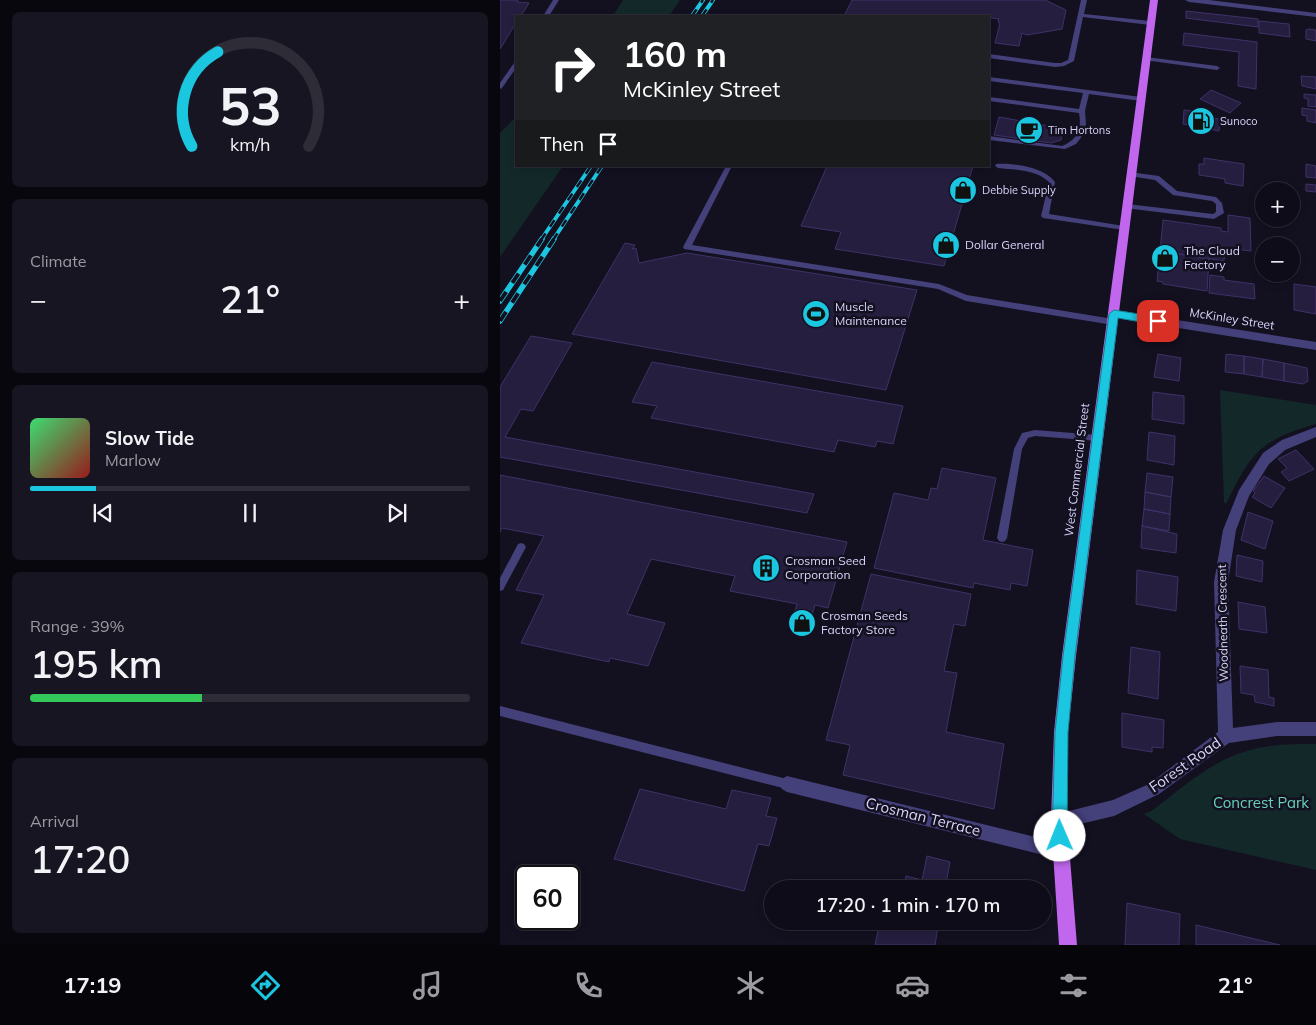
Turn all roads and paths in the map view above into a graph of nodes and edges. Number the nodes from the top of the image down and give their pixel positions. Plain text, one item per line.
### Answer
1 (556, 0) edge
2 (1084, 0) edge
3 (1154, 0) edge
4 (1189, 0) edge
5 (1081, 14) junction
6 (547, 15) edge
7 (1316, 15) edge
8 (1150, 23) junction
9 (990, 56) edge
10 (1146, 59) junction
11 (515, 65) edge
12 (1217, 68) dead end
13 (990, 79) edge
14 (500, 87) edge
15 (1086, 92) junction
16 (990, 99) edge
17 (1141, 100) junction
18 (1082, 111) junction
19 (990, 138) edge
20 (998, 166) dead end
21 (728, 167) edge
22 (1131, 174) junction
23 (1127, 206) junction
24 (1124, 228) junction
25 (694, 232) joint
26 (1113, 318) junction
27 (1316, 346) edge
28 (1316, 432) edge
29 (1098, 438) junction
30 (1002, 538) dead end
31 (521, 547) dead end
32 (500, 587) edge
33 (500, 711) edge
34 (1316, 729) edge
35 (1226, 736) junction
36 (787, 784) joint
37 (1059, 821) junction
38 (1060, 851) junction
39 (1068, 945) edge

1 - 6 lane
2 - 5 lane
3 - 8 main road, West Commercial Street
4 - 7 street
5 - 8 lane
5 - 9 lane
8 - 10 main road, West Commercial Street
10 - 12 lane
10 - 17 main road, West Commercial Street
11 - 14 lane
13 - 15 lane
15 - 17 lane
15 - 18 lane
16 - 18 lane
17 - 22 main road, West Commercial Street
18 - 19 lane
20 - 24 lane
21 - 25 lane
22 - 23 main road, West Commercial Street
22 - 23 lane
23 - 24 main road, West Commercial Street
24 - 26 main road, West Commercial Street
25 - 26 lane
26 - 27 street, McKinley Street
26 - 29 main road, West Commercial Street
28 - 35 street, Woodneath Crescent
29 - 30 lane
29 - 37 main road, West Commercial Street
31 - 32 lane
33 - 36 lane
34 - 35 street, Forest Road
35 - 37 street, Forest Road
36 - 38 street, Crosman Terrace
37 - 38 main road, West Commercial Street
38 - 39 main road, West Commercial Street

